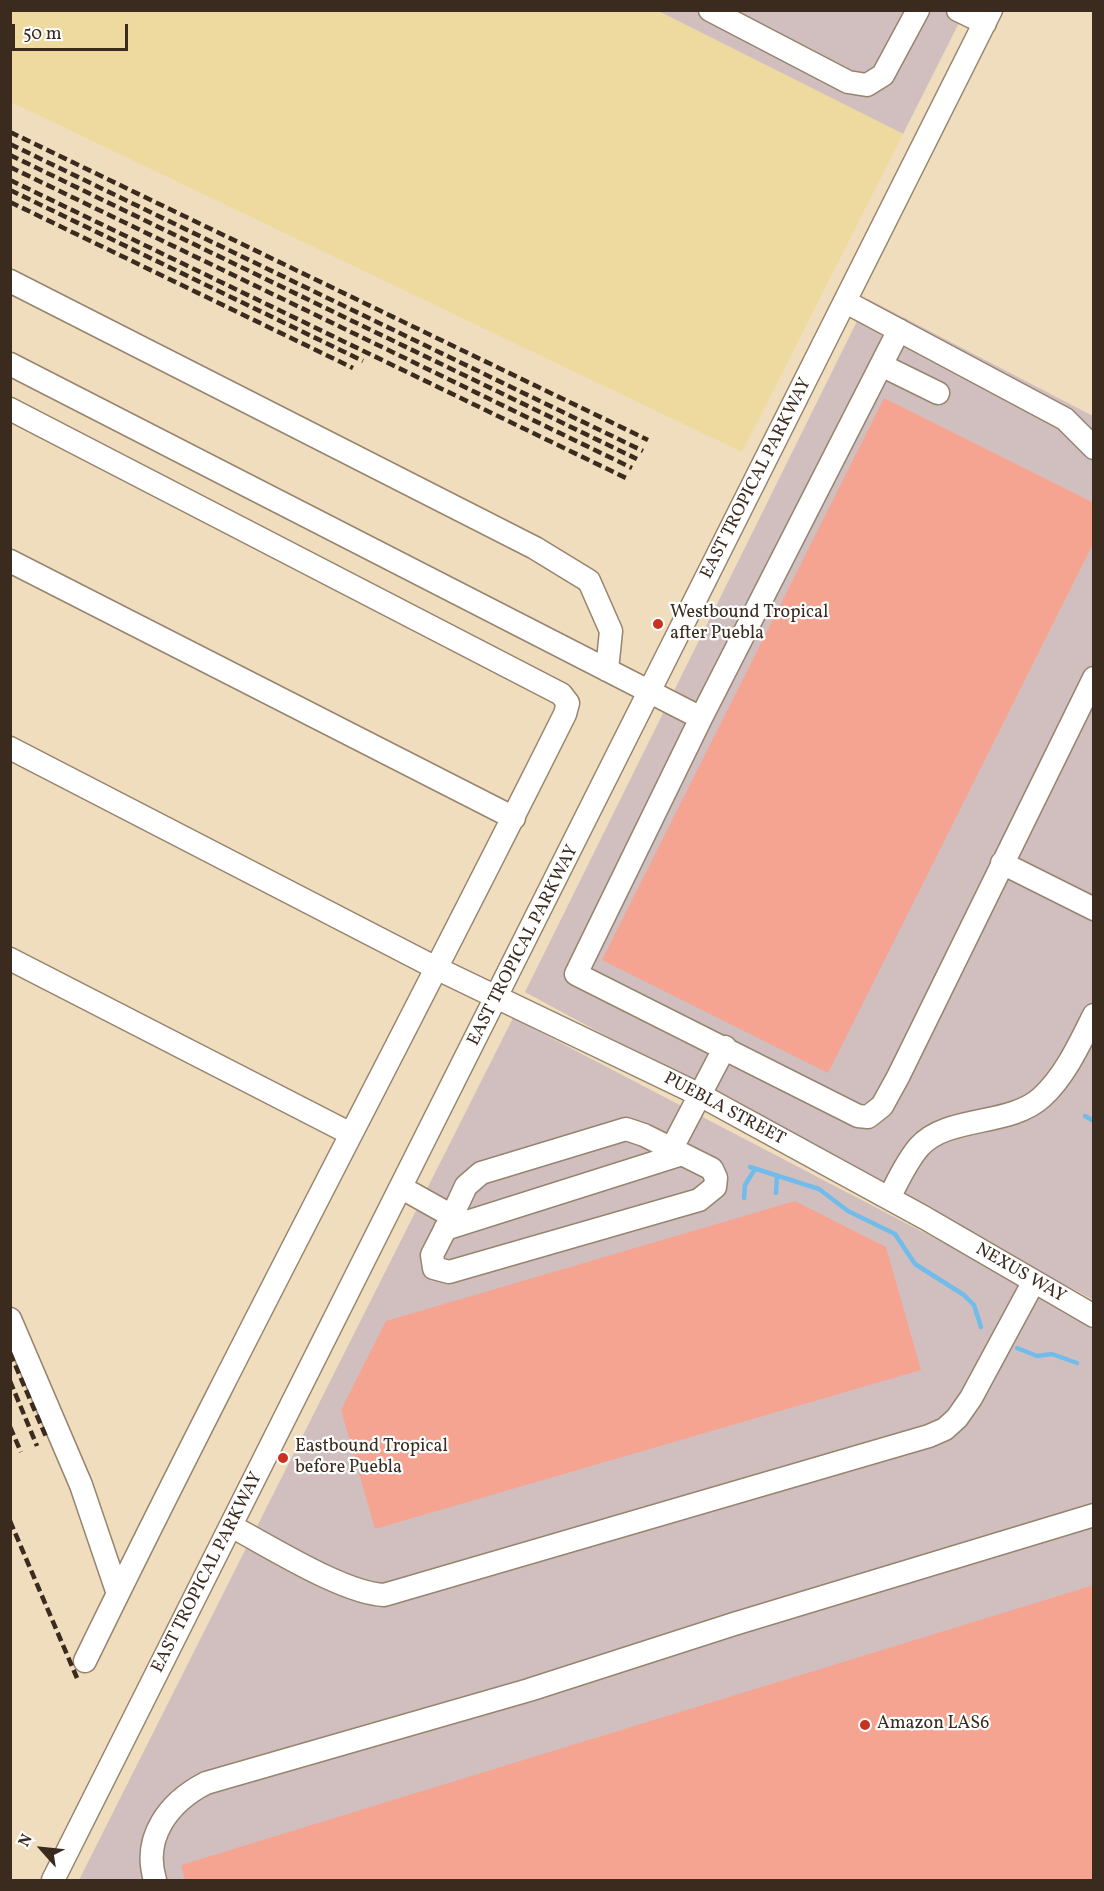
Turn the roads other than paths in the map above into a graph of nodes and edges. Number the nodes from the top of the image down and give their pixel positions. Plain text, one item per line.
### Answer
1 (710, 10) edge
2 (918, 10) edge
3 (958, 10) edge
4 (988, 17) edge
5 (10, 281) edge
6 (846, 302) junction
7 (899, 330) junction
8 (10, 364) edge
9 (881, 365) junction
10 (938, 393) dead end
11 (10, 409) edge
12 (1094, 448) edge
13 (10, 561) edge
14 (607, 670) junction
15 (1094, 678) edge
16 (651, 692) junction
17 (701, 718) junction
18 (10, 748) edge
19 (514, 818) junction
20 (1002, 863) junction
21 (1094, 909) edge
22 (10, 959) edge
23 (438, 969) junction
24 (498, 997) junction
25 (1094, 1015) edge
26 (724, 1047) junction
27 (700, 1095) junction
28 (351, 1134) junction
29 (677, 1151) junction
30 (402, 1188) junction
31 (889, 1198) junction
32 (449, 1223) junction
33 (946, 1231) joint
34 (1033, 1283) junction
35 (1094, 1316) edge
36 (10, 1319) edge
37 (1094, 1515) edge
38 (231, 1527) junction
39 (118, 1594) junction
40 (85, 1661) dead end
41 (53, 1881) edge
42 (155, 1881) edge

1 - 2 street
3 - 4 street
4 - 6 street, EAST TROPICAL PARKWAY
5 - 14 street
6 - 7 street
6 - 16 street, EAST TROPICAL PARKWAY
7 - 9 street
7 - 12 street
8 - 14 street
9 - 10 street
9 - 17 street
11 - 19 street
13 - 19 street
14 - 16 street
15 - 20 street
16 - 17 street
16 - 24 street, EAST TROPICAL PARKWAY
17 - 26 street
18 - 23 street, PUEBLA STREET
19 - 23 street
20 - 21 street
20 - 26 street
22 - 28 street
23 - 24 street, PUEBLA STREET
23 - 28 street
24 - 27 street, PUEBLA STREET
24 - 30 street, EAST TROPICAL PARKWAY
25 - 31 street
26 - 27 street
27 - 29 street
27 - 31 street, PUEBLA STREET
28 - 39 street
29 - 32 street
29 - 32 street
29 - 32 street
30 - 32 street
30 - 38 street, EAST TROPICAL PARKWAY
31 - 33 street, PUEBLA STREET
33 - 34 street, NEXUS WAY
34 - 35 street, NEXUS WAY
34 - 38 street
36 - 39 street
37 - 42 street
38 - 41 street, EAST TROPICAL PARKWAY
39 - 40 street

